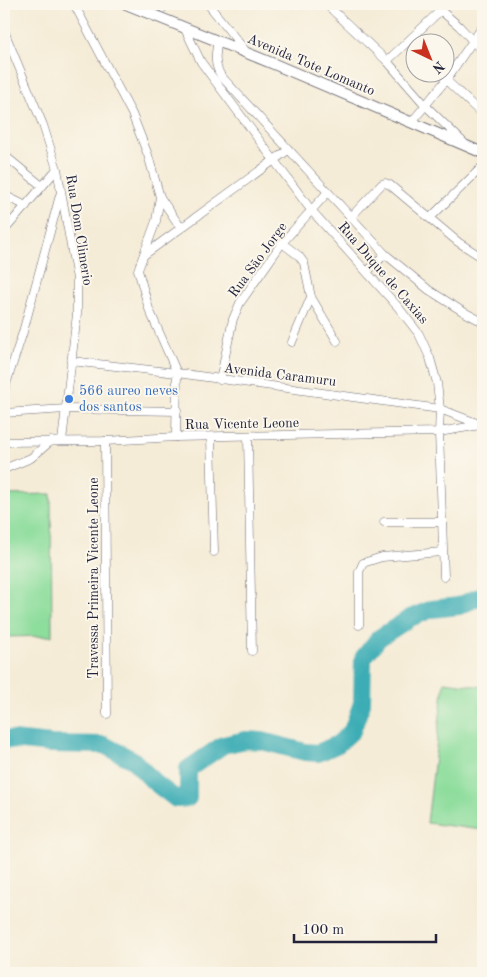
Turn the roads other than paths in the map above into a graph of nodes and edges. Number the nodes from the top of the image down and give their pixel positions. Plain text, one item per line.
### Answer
1 (74, 4) edge
2 (126, 4) edge
3 (208, 4) edge
4 (433, 4) edge
5 (329, 5) edge
6 (441, 10) junction
7 (483, 26) edge
8 (185, 29) junction
9 (4, 31) edge
10 (472, 40) junction
11 (218, 41) junction
12 (248, 52) junction
13 (483, 52) edge
14 (387, 61) junction
15 (454, 68) edge
16 (217, 78) junction
17 (444, 82) edge
18 (448, 82) edge
19 (426, 106) junction
20 (483, 116) edge
21 (411, 123) junction
22 (469, 147) junction
23 (288, 150) junction
24 (483, 153) edge
25 (4, 155) edge
26 (275, 161) junction
27 (483, 166) edge
28 (57, 169) junction
29 (42, 186) junction
30 (61, 193) junction
31 (327, 193) junction
32 (4, 196) edge
33 (160, 197) junction
34 (26, 206) junction
35 (311, 210) junction
36 (350, 218) junction
37 (430, 218) junction
38 (181, 228) junction
39 (4, 231) edge
40 (282, 243) junction
41 (385, 254) junction
42 (142, 256) junction
43 (483, 258) edge
44 (367, 272) junction
45 (311, 298) junction
46 (483, 322) edge
47 (337, 341) dead end
48 (292, 342) dead end
49 (71, 361) junction
50 (177, 373) junction
51 (220, 380) junction
52 (4, 390) edge
53 (66, 409) junction
54 (440, 409) junction
55 (177, 411) junction
56 (4, 413) edge
57 (482, 425) edge
58 (439, 432) junction
59 (248, 436) junction
60 (176, 437) junction
61 (211, 437) junction
62 (62, 441) junction
63 (105, 441) junction
64 (4, 442) edge
65 (51, 442) junction
66 (4, 469) edge
67 (384, 522) dead end
68 (442, 522) junction
69 (214, 552) dead end
70 (442, 552) junction
71 (444, 577) dead end
72 (359, 625) dead end
73 (252, 650) dead end
74 (107, 714) dead end

1 - 33 street
2 - 8 main road, Avenida Tote Lomanto
3 - 12 street
4 - 6 street
5 - 14 street
6 - 10 street
6 - 14 street
7 - 10 street
8 - 11 main road, Avenida Tote Lomanto
8 - 16 street, Rua Duque de Caxias
9 - 28 street, Rua Dom Climerio
10 - 13 street
10 - 15 street
11 - 12 main road, Avenida Tote Lomanto
11 - 16 street, Rua Duque de Caxias
12 - 21 main road, Avenida Tote Lomanto
14 - 19 street
16 - 23 street, Rua Duque de Caxias
16 - 26 street, Rua Duque de Caxias
17 - 19 street
18 - 20 street
19 - 21 street
19 - 22 street
21 - 22 main road, Avenida Tote Lomanto
22 - 24 main road, Avenida Tote Lomanto
23 - 26 street
23 - 31 street, Rua Duque de Caxias
25 - 29 street
26 - 35 street, Rua Duque de Caxias
26 - 38 street
27 - 37 street
28 - 29 street
28 - 30 street, Rua Dom Climerio
29 - 34 street
30 - 49 street, Rua Dom Climerio
30 - 52 street
31 - 35 street, Rua São Jorge
31 - 36 street, Rua Duque de Caxias
32 - 34 street
33 - 38 street
33 - 42 street
34 - 39 street
35 - 40 street, Rua São Jorge
35 - 44 street, Rua Duque de Caxias
36 - 37 street
36 - 41 street, Rua Duque de Caxias
37 - 43 street
38 - 42 street
40 - 45 street
40 - 51 street, Rua São Jorge
41 - 44 street
41 - 46 street, Rua Duque de Caxias
42 - 50 street
44 - 54 street, Rua Duque de Caxias
45 - 47 street
45 - 48 street
49 - 50 street, Avenida Caramuru
49 - 53 street, Rua Dom Climerio
50 - 51 street, Avenida Caramuru
50 - 55 street
51 - 54 street, Avenida Caramuru
53 - 55 street
53 - 56 street
53 - 62 street, Rua Dom Climerio
54 - 57 street, Avenida Caramuru
54 - 58 street, Rua Duque de Caxias
55 - 60 street
57 - 58 street, Rua Vicente Leone
58 - 59 street, Rua Vicente Leone
58 - 68 street, Rua Duque de Caxias
59 - 61 street, Rua Vicente Leone
59 - 73 street
60 - 61 street, Rua Vicente Leone
60 - 63 street, Rua Vicente Leone
61 - 69 street
62 - 63 street, Rua Vicente Leone
62 - 65 street, Rua Vicente Leone
63 - 74 street, Travessa Primeira Vicente Leone
64 - 65 street, Rua Vicente Leone
65 - 66 street
67 - 68 street
68 - 70 street, Rua Duque de Caxias
70 - 71 street, Rua Duque de Caxias
70 - 72 street

